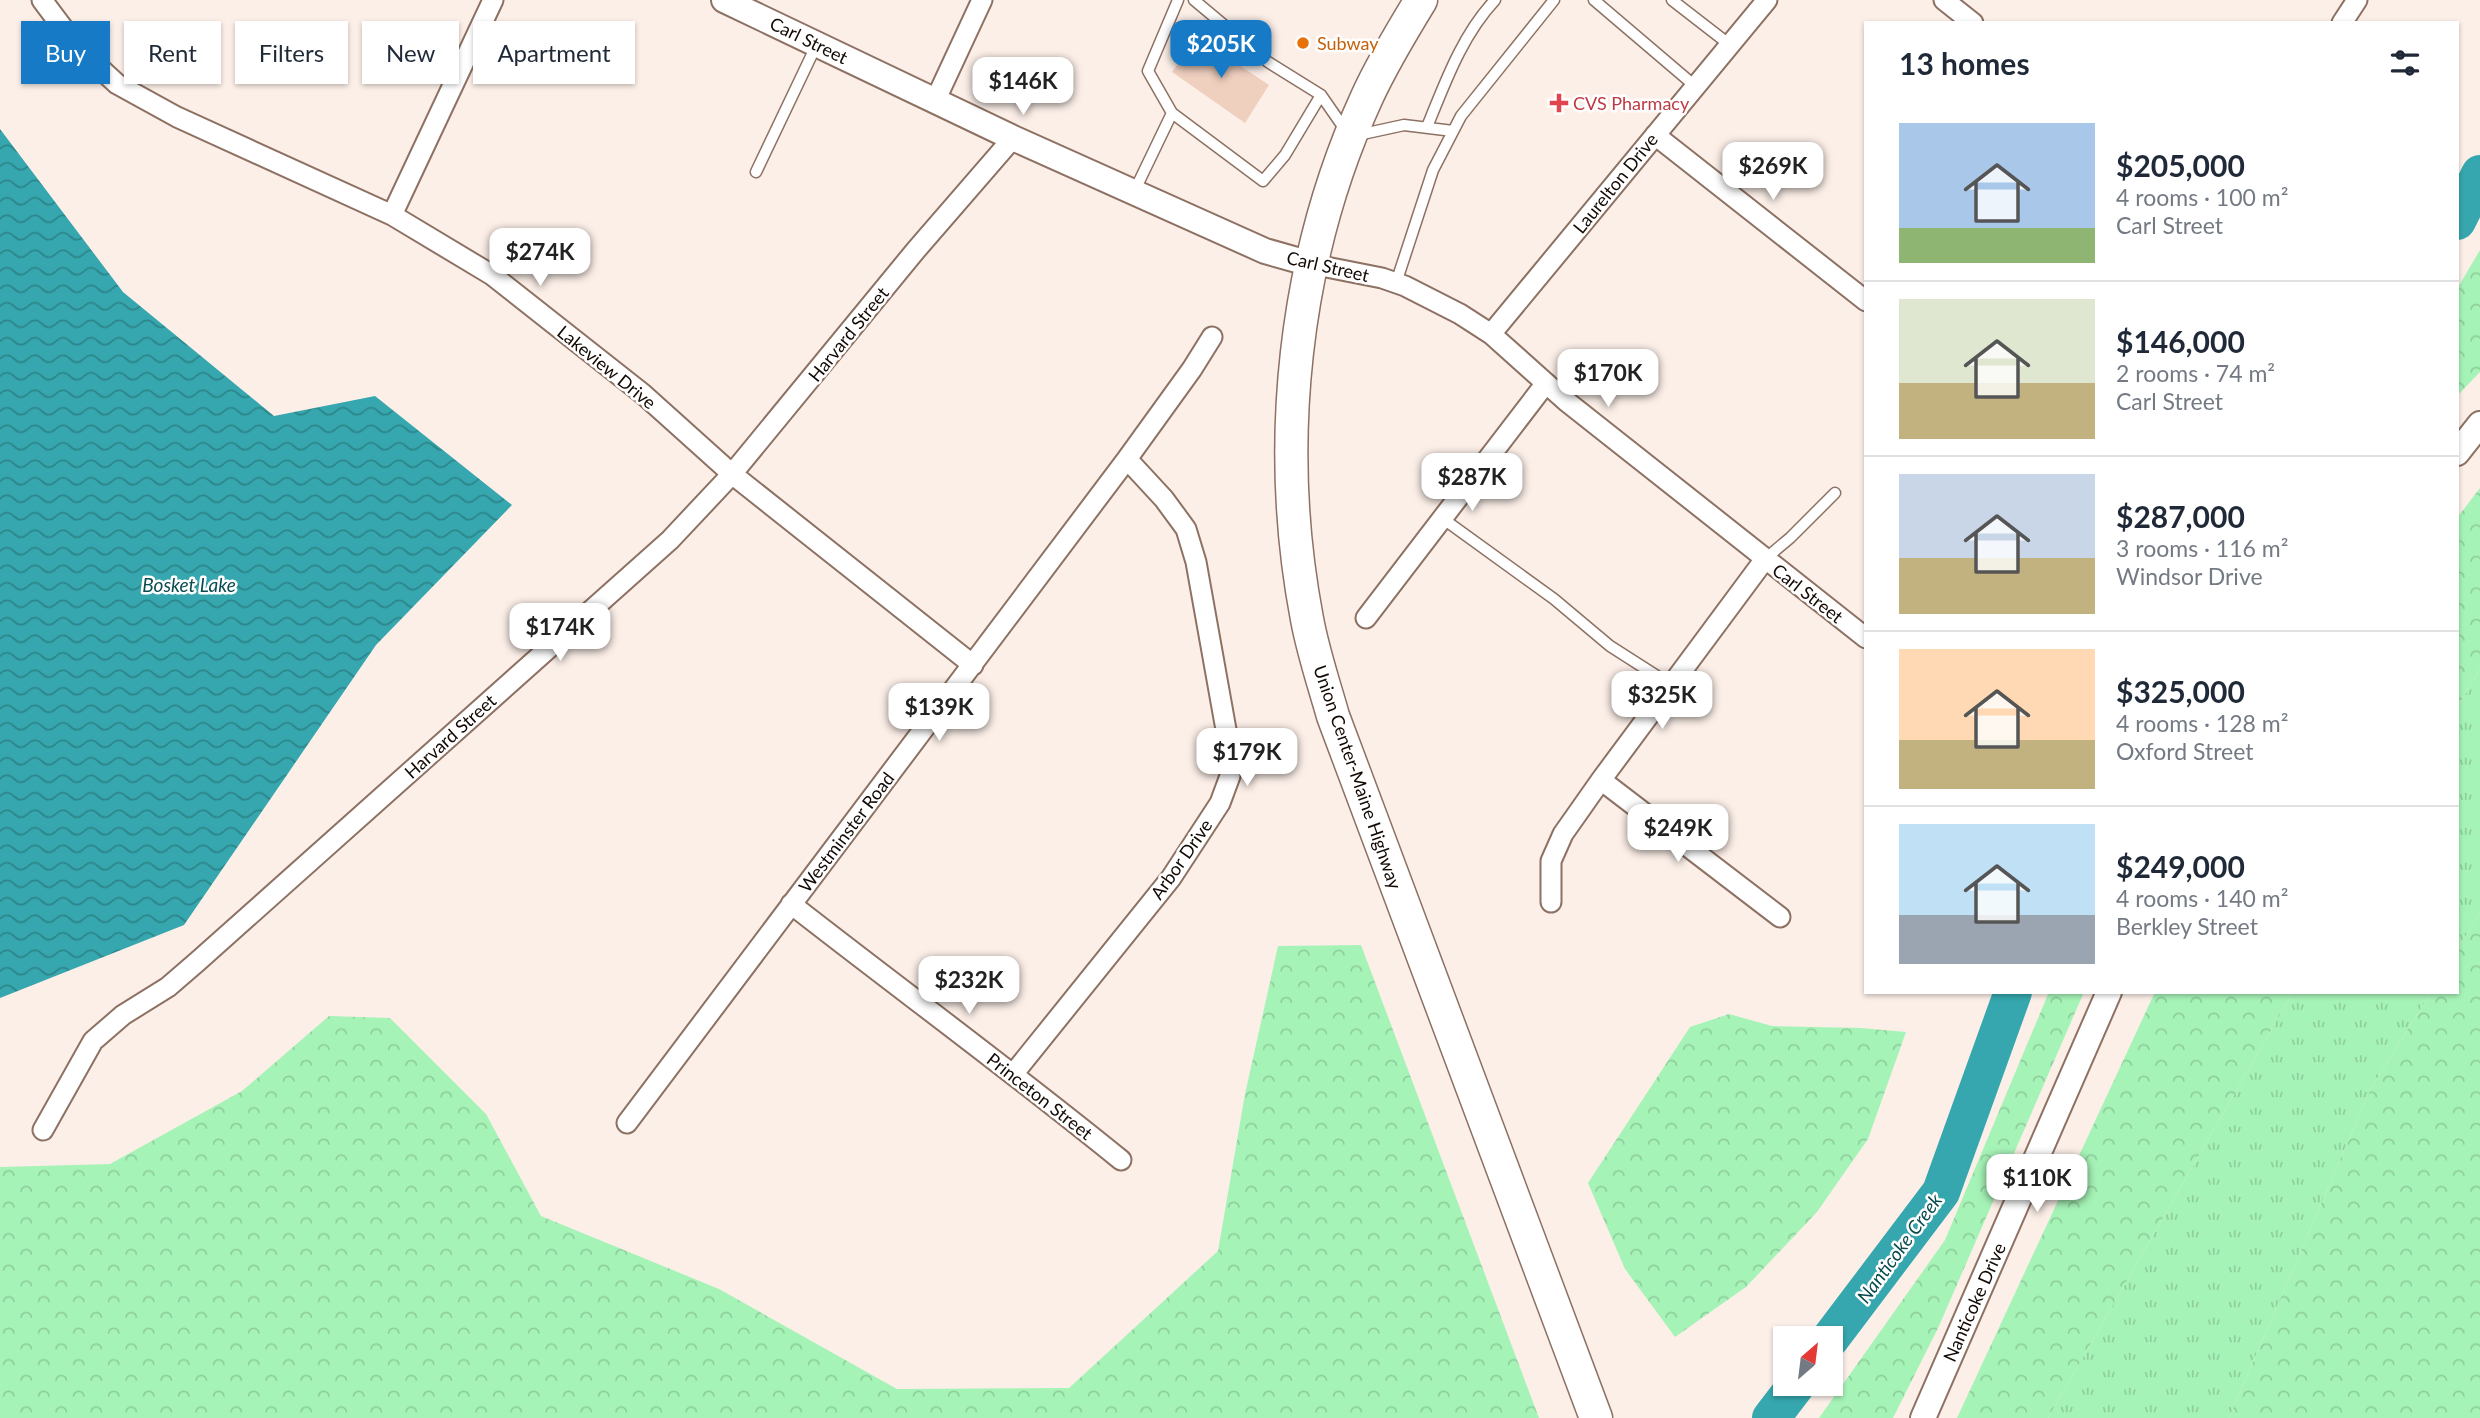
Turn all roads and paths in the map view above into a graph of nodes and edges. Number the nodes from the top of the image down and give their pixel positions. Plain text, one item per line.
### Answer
1 (42, 0) edge
2 (493, 0) edge
3 (724, 0) edge
4 (982, 0) edge
5 (1178, 0) edge
6 (1194, 0) edge
7 (1421, 0) edge
8 (1495, 0) edge
9 (1554, 0) edge
10 (1594, 0) edge
11 (1672, 0) edge
12 (1767, 0) edge
13 (1944, 0) edge
14 (2357, 0) edge
15 (1970, 21) edge
16 (2343, 21) edge
17 (817, 44) junction
18 (1730, 45) junction
19 (1695, 86) junction
20 (1321, 95) junction
21 (935, 101) junction
22 (1171, 114) junction
23 (1427, 127) junction
24 (1453, 131) junction
25 (1655, 135) junction
26 (1350, 137) junction
27 (1013, 138) junction
28 (756, 172) dead end
29 (1134, 192) junction
30 (392, 215) junction
31 (1311, 264) junction
32 (1396, 283) junction
33 (1864, 299) edge
34 (1491, 334) junction
35 (1212, 337) dead end
36 (1546, 383) junction
37 (2480, 424) edge
38 (2459, 450) edge
39 (1127, 459) junction
40 (732, 474) junction
41 (1835, 493) dead end
42 (1442, 519) junction
43 (1765, 559) junction
44 (1366, 618) dead end
45 (1864, 636) edge
46 (973, 665) junction
47 (1671, 685) junction
48 (1601, 780) junction
49 (1550, 902) dead end
50 (791, 904) junction
51 (1780, 917) dead end
52 (2108, 994) edge
53 (1014, 1073) junction
54 (627, 1123) dead end
55 (43, 1130) dead end
56 (1121, 1160) dead end
57 (1596, 1418) edge
58 (1923, 1418) edge

1 - 30 street, Lakeview Drive
2 - 30 street
3 - 17 street, Carl Street
4 - 21 street
5 - 22 lane
6 - 20 lane
7 - 26 main road, Union Center-Maine Highway
8 - 23 lane
9 - 24 lane
10 - 19 lane
11 - 18 lane
12 - 18 street, Laurelton Drive
13 - 15 street
14 - 16 street
17 - 21 street, Carl Street
17 - 28 lane
18 - 19 street, Laurelton Drive
19 - 25 street, Laurelton Drive
20 - 22 lane
20 - 26 lane
21 - 27 street, Carl Street
22 - 29 lane
23 - 24 lane
23 - 26 lane
24 - 32 lane
25 - 33 street
25 - 34 street, Laurelton Drive
26 - 31 main road, Union Center-Maine Highway
27 - 29 street, Carl Street
27 - 40 street, Harvard Street
29 - 31 street, Carl Street
30 - 40 street, Lakeview Drive
31 - 32 street, Carl Street
31 - 57 main road, Union Center-Maine Highway
32 - 34 street, Carl Street
34 - 36 street, Carl Street
35 - 39 street, Westminster Road
36 - 42 street
36 - 43 street, Carl Street
37 - 38 street
39 - 46 street, Westminster Road
39 - 53 street, Arbor Drive
40 - 46 street, Lakeview Drive
40 - 55 street, Harvard Street
41 - 43 lane
42 - 44 street
42 - 47 lane
43 - 45 street, Carl Street
43 - 47 street
46 - 50 street, Westminster Road
47 - 48 street
48 - 49 street
48 - 51 street
50 - 53 street, Princeton Street
50 - 54 street, Westminster Road
52 - 58 street, Nanticoke Drive
53 - 56 street, Princeton Street

